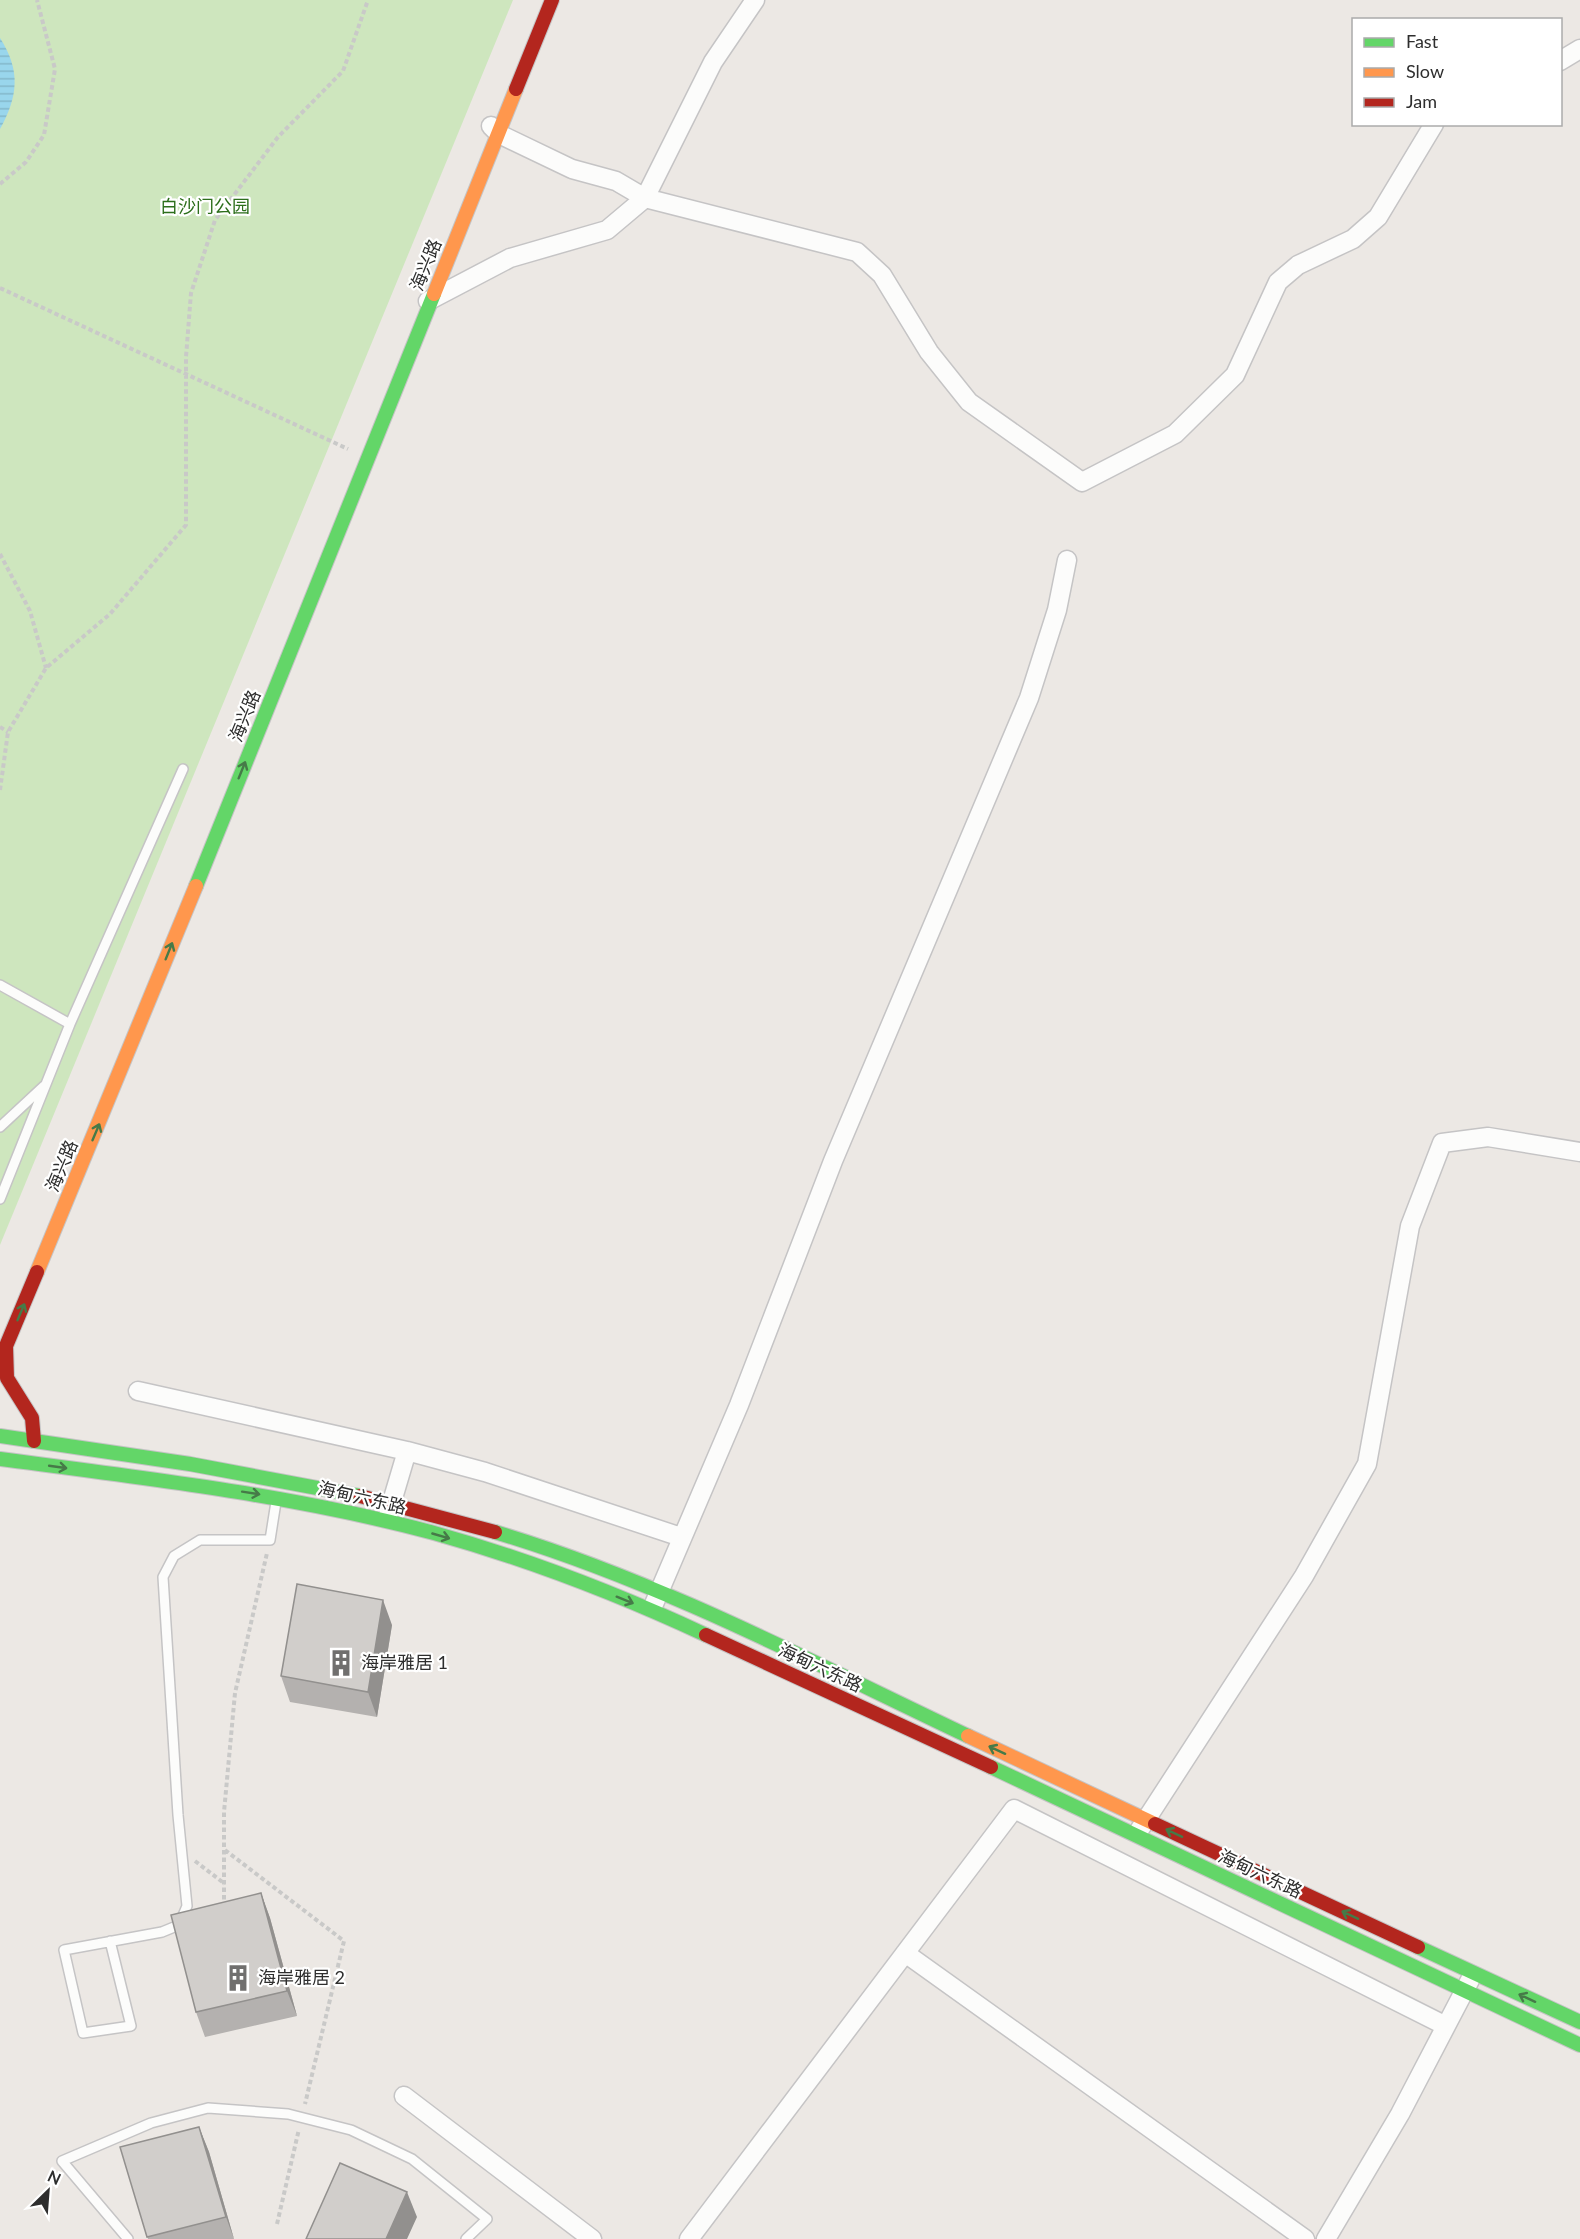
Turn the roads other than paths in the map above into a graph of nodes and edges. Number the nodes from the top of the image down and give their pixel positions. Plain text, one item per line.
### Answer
1 (540, 0) edge
2 (552, 0) edge
3 (755, 0) edge
4 (1580, 49) edge
5 (1562, 60) edge
6 (1433, 126) edge
7 (495, 130) junction
8 (645, 198) junction
9 (432, 299) junction
10 (416, 308) junction
11 (1067, 560) dead end
12 (183, 769) dead end
13 (0, 985) edge
14 (70, 1024) junction
15 (47, 1083) junction
16 (0, 1127) edge
17 (1580, 1152) edge
18 (0, 1199) edge
19 (0, 1330) edge
20 (138, 1391) dead end
21 (0, 1436) edge
22 (34, 1441) junction
23 (407, 1451) junction
24 (0, 1459) edge
25 (276, 1478) junction
26 (277, 1498) junction
27 (392, 1502) junction
28 (386, 1522) junction
29 (681, 1537) junction
30 (659, 1593) junction
31 (651, 1611) junction
32 (1146, 1820) junction
33 (1136, 1836) junction
34 (110, 1941) junction
35 (905, 1953) junction
36 (1474, 1973) junction
37 (1465, 1990) junction
38 (1580, 2022) edge
39 (1446, 2026) junction
40 (1580, 2045) edge
41 (404, 2096) dead end
42 (128, 2239) edge
43 (466, 2239) edge
44 (592, 2239) edge
45 (689, 2239) edge
46 (1305, 2239) edge
47 (1326, 2239) edge

1 - 7 main road, 海兴路
2 - 7 main road, 海兴路
3 - 8 street
4 - 5 street
6 - 8 street
7 - 8 street
7 - 9 main road, 海兴路
7 - 10 main road, 海兴路
8 - 9 street
9 - 10 street
22 -> 9 main road, 海兴路
10 - 19 main road, 海兴路
11 - 29 street
12 - 14 lane
13 - 14 lane
14 - 15 lane
15 - 16 lane
15 - 18 lane
17 - 32 street
20 - 23 street
21 - 22 main road, 海甸六东路
22 - 25 main road, 海甸六东路
23 - 27 street
23 - 29 street
24 -> 26 main road, 海甸六东路
25 - 26 lane
25 - 27 main road, 海甸六东路
26 - 28 main road, 海甸六东路
26 - 34 lane
27 - 28 street
27 - 30 main road, 海甸六东路
28 -> 31 main road, 海甸六东路
29 - 30 street
30 - 31 street
32 -> 30 main road, 海甸六东路
31 - 33 main road, 海甸六东路
32 - 33 street
36 -> 32 main road, 海甸六东路
33 - 37 main road, 海甸六东路
34 - 34 lane
35 - 39 street
35 - 45 street
35 - 46 street
36 - 37 street
38 -> 36 main road, 海甸六东路
37 - 39 street
37 - 40 main road, 海甸六东路
39 - 47 street
41 - 44 street
42 - 43 lane

